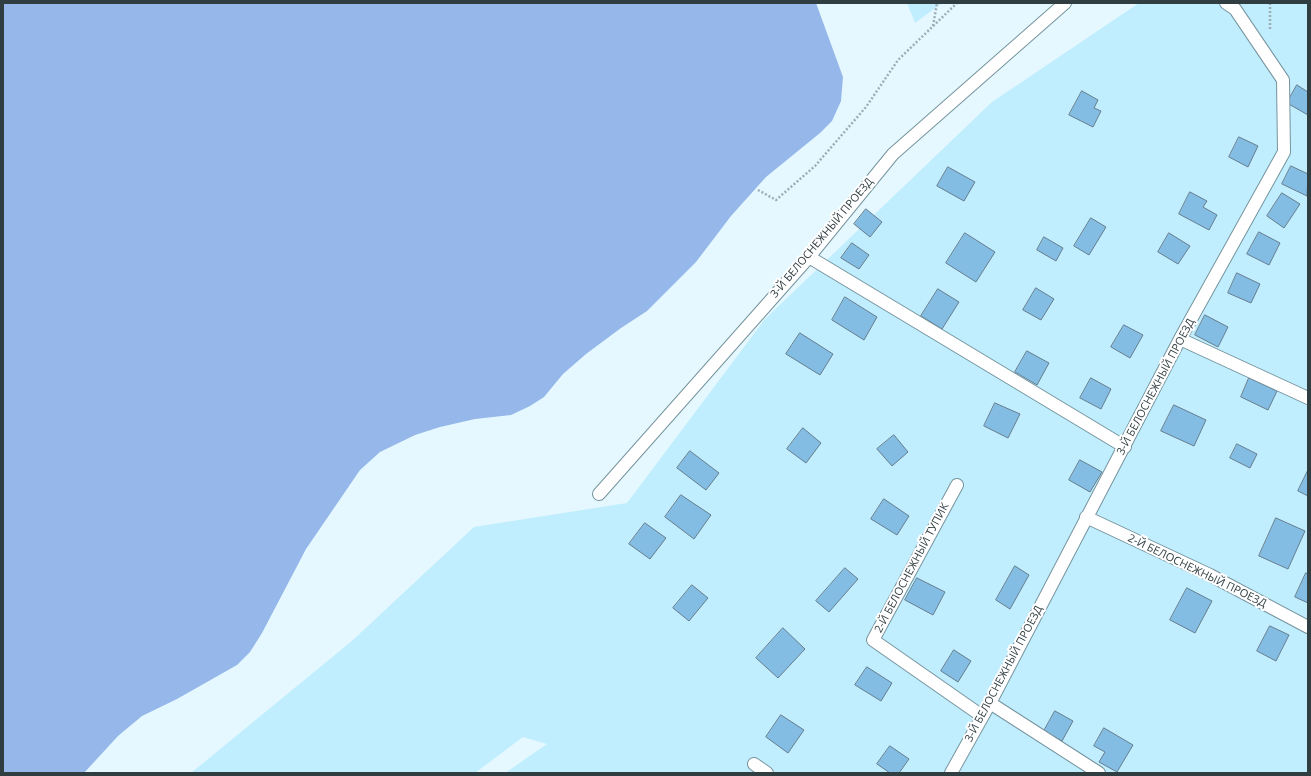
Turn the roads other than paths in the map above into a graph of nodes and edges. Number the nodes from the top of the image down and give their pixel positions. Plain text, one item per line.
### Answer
1 (1065, 3) edge
2 (1226, 3) edge
3 (809, 257) junction
4 (1180, 339) junction
5 (1308, 398) edge
6 (1125, 447) junction
7 (957, 485) dead end
8 (599, 494) dead end
9 (1086, 517) junction
10 (1308, 628) edge
11 (990, 703) junction
12 (982, 716) junction
13 (754, 764) dead end
14 (767, 773) edge
15 (951, 773) edge
16 (1099, 773) edge

1 - 3 lane, 3-Й БЕЛОСНЕЖНЫЙ ПРОЕЗД
2 - 4 lane, 3-Й БЕЛОСНЕЖНЫЙ ПРОЕЗД
3 - 6 lane
3 - 8 lane, 3-Й БЕЛОСНЕЖНЫЙ ПРОЕЗД
4 - 5 lane
4 - 6 lane, 3-Й БЕЛОСНЕЖНЫЙ ПРОЕЗД
6 - 9 lane, 3-Й БЕЛОСНЕЖНЫЙ ПРОЕЗД
7 - 12 lane, 2-Й БЕЛОСНЕЖНЫЙ ТУПИК
9 - 10 lane, 2-Й БЕЛОСНЕЖНЫЙ ПРОЕЗД
9 - 11 lane, 3-Й БЕЛОСНЕЖНЫЙ ПРОЕЗД
11 - 12 lane, 3-Й БЕЛОСНЕЖНЫЙ ПРОЕЗД
11 - 16 lane
12 - 15 lane, 3-Й БЕЛОСНЕЖНЫЙ ПРОЕЗД
13 - 14 lane

